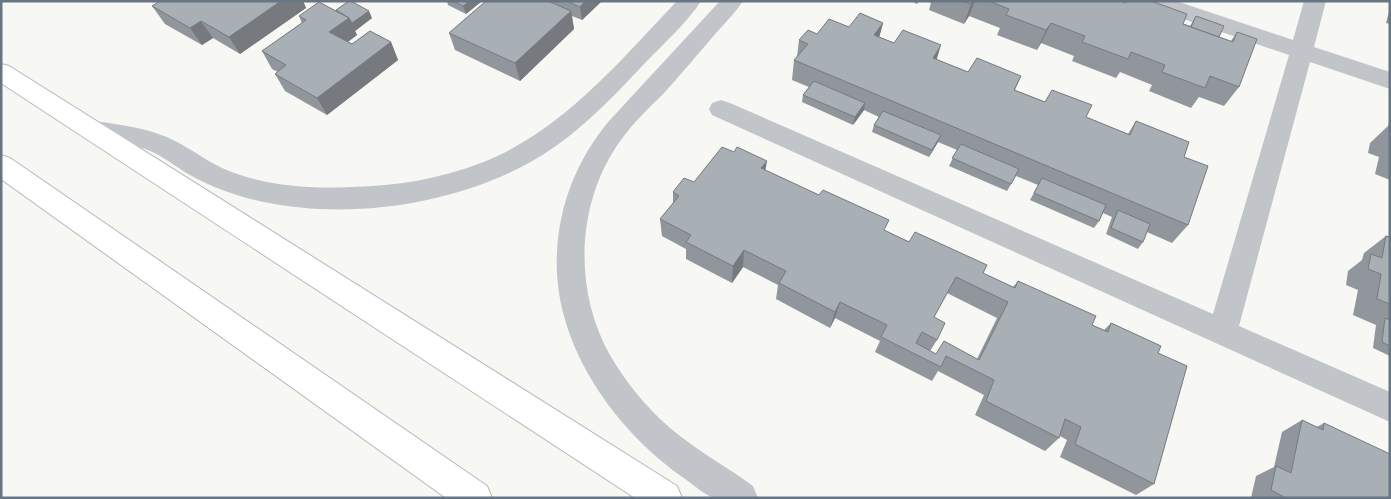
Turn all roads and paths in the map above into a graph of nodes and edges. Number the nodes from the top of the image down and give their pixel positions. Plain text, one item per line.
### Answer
1 (690, 1) edge
2 (732, 1) edge
3 (1153, 1) edge
4 (1315, 1) edge
5 (1301, 51) junction
6 (1, 72) edge
7 (1390, 81) edge
8 (721, 108) dead end
9 (94, 130) junction
10 (1, 165) edge
11 (1224, 332) junction
12 (1390, 407) edge
13 (476, 498) edge
14 (665, 498) edge
15 (741, 498) edge

1 - 9 street
2 - 15 street
3 - 5 street
4 - 5 street
5 - 7 street
5 - 11 street
6 - 9 main road
8 - 11 street
9 - 14 main road
10 - 13 main road
11 - 12 street

